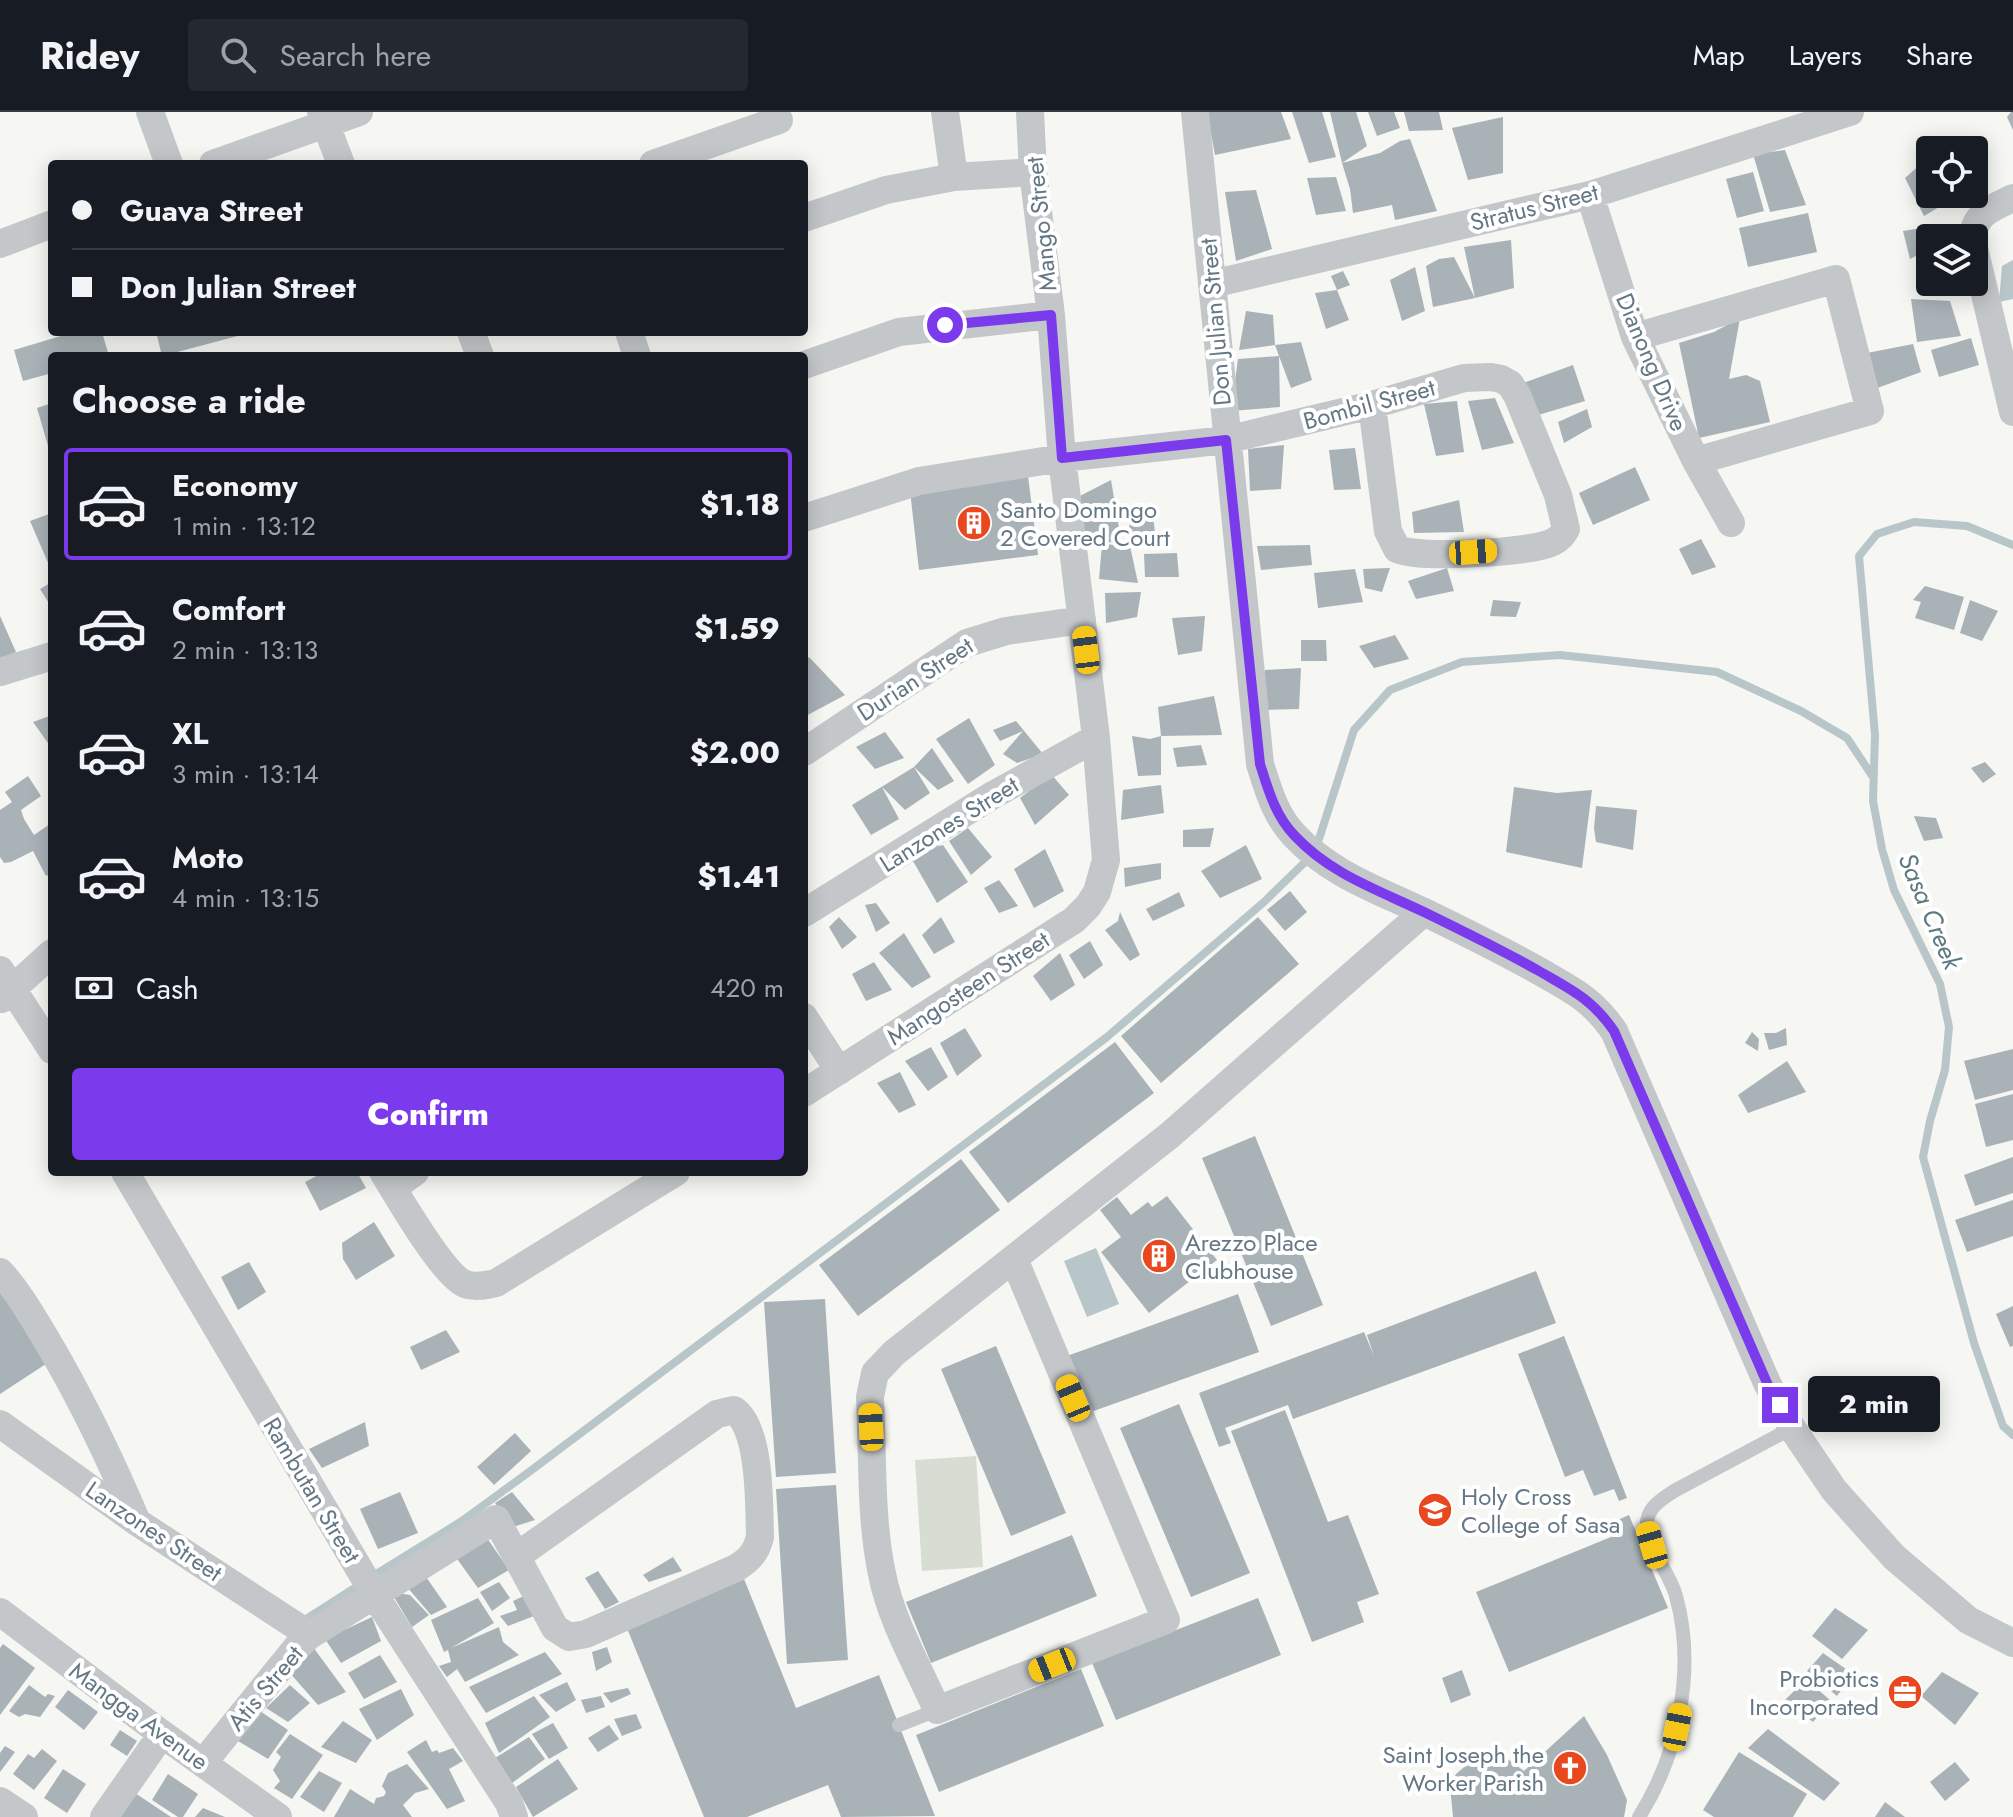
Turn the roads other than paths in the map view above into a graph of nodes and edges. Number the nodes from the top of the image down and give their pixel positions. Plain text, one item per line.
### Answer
1 (150, 112) edge
2 (359, 112) edge
3 (945, 112) edge
4 (1030, 112) edge
5 (1195, 112) edge
6 (1850, 112) edge
7 (324, 118) edge
8 (779, 120) dead end
9 (1793, 122) edge
10 (168, 160) edge
11 (223, 160) edge
12 (340, 160) edge
13 (664, 160) edge
14 (1033, 172) junction
15 (954, 177) junction
16 (1590, 195) junction
17 (2013, 198) edge
18 (808, 217) edge
19 (1975, 224) edge
20 (48, 226) edge
21 (0, 244) edge
22 (1212, 284) junction
23 (1985, 296) edge
24 (1051, 315) junction
25 (1635, 337) junction
26 (808, 364) edge
27 (1372, 405) junction
28 (2013, 412) edge
29 (1226, 440) junction
30 (1062, 458) junction
31 (1696, 461) junction
32 (808, 517) edge
33 (1731, 523) dead end
34 (1082, 620) junction
35 (48, 657) edge
36 (0, 672) edge
37 (1096, 738) junction
38 (808, 749) edge
39 (1106, 860) joint
40 (808, 911) edge
41 (1424, 912) junction
42 (48, 956) edge
43 (4, 985) edge
44 (808, 1023) edge
45 (48, 1045) edge
46 (839, 1071) junction
47 (808, 1090) edge
48 (127, 1176) edge
49 (670, 1176) edge
50 (397, 1177) edge
51 (1014, 1259) junction
52 (0, 1272) edge
53 (0, 1424) edge
54 (1792, 1428) junction
55 (137, 1522) junction
56 (517, 1556) junction
57 (374, 1594) junction
58 (0, 1612) edge
59 (310, 1635) junction
60 (2013, 1643) edge
61 (937, 1710) junction
62 (899, 1725) dead end
63 (162, 1734) junction
64 (203, 1763) junction
65 (0, 1801) edge
66 (512, 1810) edge
67 (24, 1817) edge
68 (104, 1817) edge
69 (278, 1817) edge
70 (1639, 1817) edge

1 - 10 street
2 - 7 street
3 - 15 street
4 - 14 street, Mango Street
5 - 22 street, Don Julian Street
6 - 9 street, Stratus Street
7 - 11 street
7 - 12 street
8 - 13 street
9 - 16 street, Stratus Street
14 - 15 street
14 - 24 street, Mango Street
15 - 18 street
16 - 22 street, Stratus Street
16 - 25 street, Dianong Drive
17 - 19 street
20 - 21 street
22 - 29 street, Don Julian Street
23 - 28 street
24 - 26 street
24 - 30 street, Mango Street
25 - 31 street, Dianong Drive
25 - 31 street
27 - 27 street, Bombil Street
27 - 29 street, Bombil Street
29 - 30 street, Bombil Street
29 - 41 street, Don Julian Street
30 - 32 street, Bombil Street
30 - 34 street, Mango Street
31 - 33 street, Dianong Drive
34 - 37 street, Mango Street
34 - 38 street, Durian Street
35 - 36 street
37 - 39 street, Mango Street
37 - 40 street, Lanzones Street
39 - 46 street, Mangosteen Street
41 - 51 street
41 - 54 street, Don Julian Street
42 - 43 street
43 - 45 street
44 - 46 street
46 - 47 street, Mangosteen Street
48 - 57 street, Rambutan Street
49 - 50 street
51 - 61 street
51 - 61 street
52 - 55 street
53 - 55 street, Lanzones Street
54 - 60 street, Don Julian Street
54 - 70 lane
55 - 59 street, Lanzones Street
56 - 56 street
56 - 57 street, Atis Street
57 - 59 street, Atis Street
57 - 66 street, Rambutan Street
58 - 63 street, Mangga Avenue
59 - 64 street, Atis Street
61 - 62 lane
63 - 64 street, Mangga Avenue
63 - 68 street
64 - 69 street, Mangga Avenue
65 - 67 street

